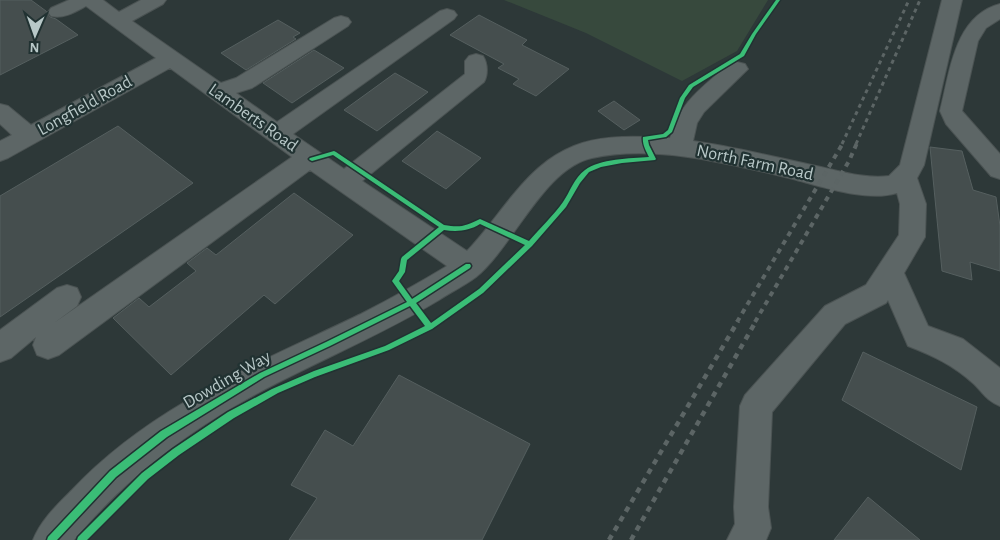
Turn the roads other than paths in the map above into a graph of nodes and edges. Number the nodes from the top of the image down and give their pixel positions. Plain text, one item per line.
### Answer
1 (85, 0) edge
2 (90, 0) edge
3 (156, 0) edge
4 (952, 0) edge
5 (1000, 10) edge
6 (58, 12) dead end
7 (447, 15) dead end
8 (118, 20) junction
9 (342, 22) dead end
10 (979, 24) junction
11 (1000, 36) edge
12 (170, 59) junction
13 (476, 61) dead end
14 (737, 69) dead end
15 (217, 92) junction
16 (0, 112) edge
17 (276, 134) junction
18 (29, 136) junction
19 (679, 148) junction
20 (0, 152) edge
21 (304, 154) junction
22 (1000, 170) edge
23 (905, 179) junction
24 (344, 182) junction
25 (246, 187) dead end
26 (468, 266) junction
27 (890, 272) junction
28 (67, 297) dead end
29 (48, 345) dead end
30 (0, 348) edge
31 (1000, 391) edge
32 (52, 540) edge
33 (746, 540) edge

1 - 6 street
2 - 8 street, Lamberts Road
3 - 8 street
4 - 23 street
5 - 10 street
7 - 17 street
8 - 12 street, Lamberts Road
9 - 15 street
10 - 11 street
10 - 22 street
12 - 15 street, Lamberts Road
12 - 18 street, Longfield Road
13 - 24 street
14 - 19 street
15 - 17 street, Lamberts Road
16 - 18 street
17 - 21 street, Lamberts Road
18 - 20 street, Longfield Road
19 - 23 street, North Farm Road
19 - 26 street, North Farm Road
21 - 24 street, Lamberts Road
21 - 25 street
21 - 29 street
23 - 27 street
24 - 26 street, Lamberts Road
26 - 32 street, Dowding Way
27 - 31 street
27 - 33 street
28 - 30 street

